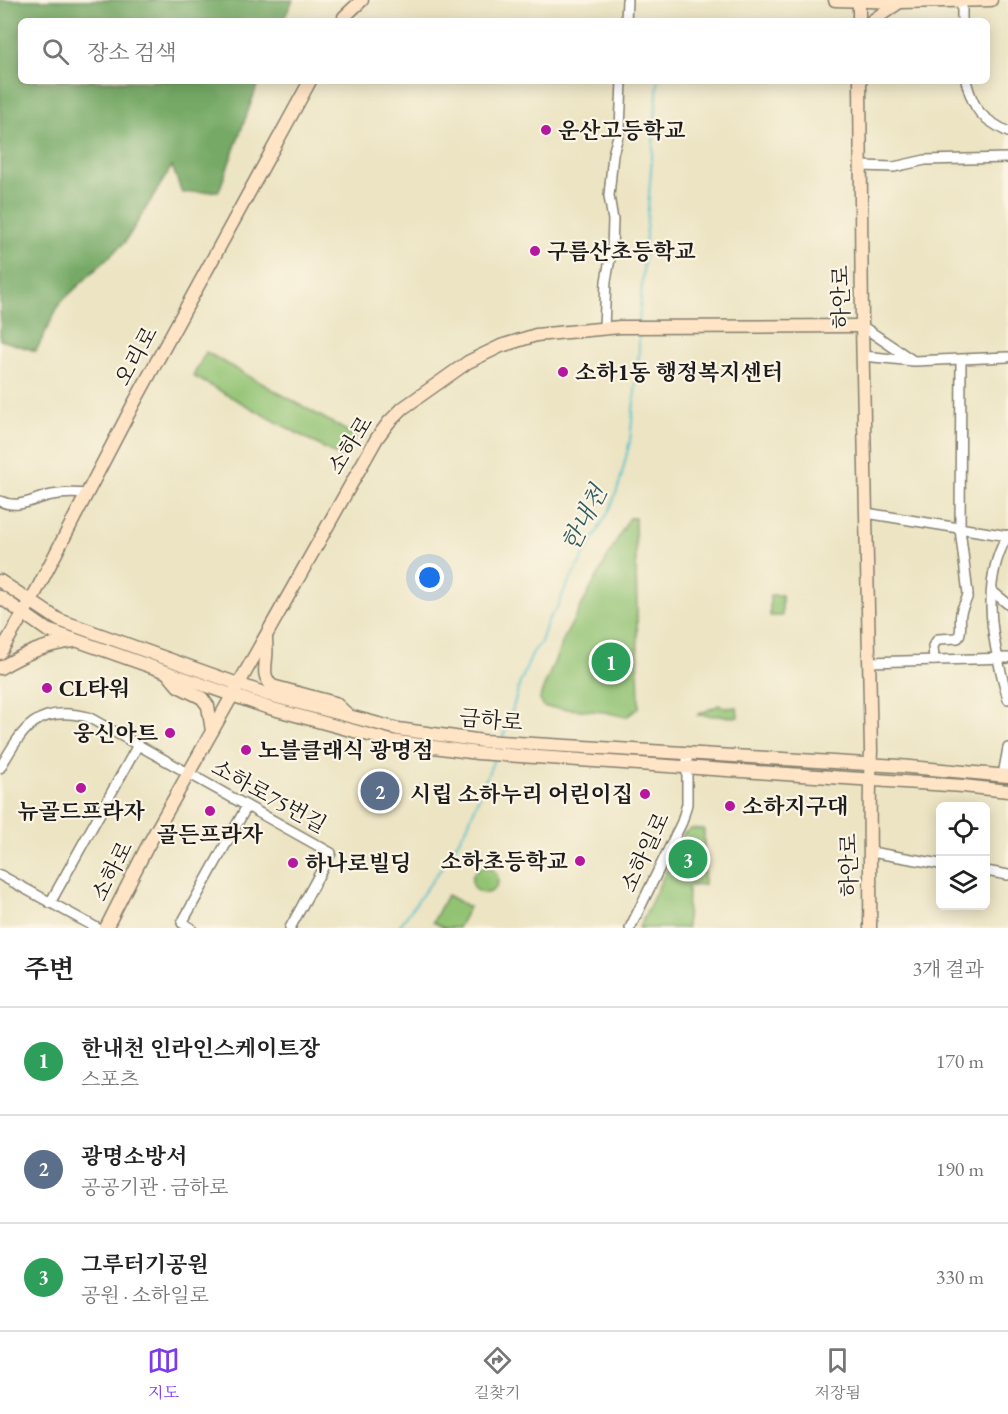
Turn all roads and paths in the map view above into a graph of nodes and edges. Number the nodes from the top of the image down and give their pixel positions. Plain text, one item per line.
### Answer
1 (352, 0) edge
2 (362, 0) edge
3 (627, 0) edge
4 (835, 0) edge
5 (991, 0) edge
6 (859, 1) edge
7 (962, 1) edge
8 (900, 2) junction
9 (343, 18) edge
10 (344, 18) edge
11 (626, 18) edge
12 (859, 18) edge
13 (876, 18) edge
14 (962, 18) edge
15 (308, 84) edge
16 (622, 84) edge
17 (860, 84) edge
18 (967, 84) edge
19 (1008, 132) edge
20 (1008, 158) edge
21 (860, 166) junction
22 (862, 326) junction
23 (604, 328) junction
24 (862, 356) junction
25 (1008, 357) edge
26 (961, 360) junction
27 (914, 361) junction
28 (86, 494) junction
29 (0, 501) edge
30 (866, 513) junction
31 (960, 529) junction
32 (1008, 536) edge
33 (0, 581) edge
34 (993, 592) junction
35 (0, 597) edge
36 (31, 601) junction
37 (1008, 604) edge
38 (24, 614) junction
39 (266, 636) junction
40 (77, 641) junction
41 (0, 652) edge
42 (997, 658) junction
43 (1008, 658) edge
44 (934, 660) junction
45 (869, 662) junction
46 (0, 668) edge
47 (167, 673) junction
48 (235, 690) junction
49 (1008, 699) edge
50 (351, 718) junction
51 (212, 731) junction
52 (138, 745) junction
53 (1008, 748) edge
54 (687, 754) junction
55 (870, 765) junction
56 (0, 767) edge
57 (687, 767) junction
58 (188, 773) junction
59 (1006, 776) edge
60 (869, 780) junction
61 (1008, 791) edge
62 (247, 806) junction
63 (871, 852) junction
64 (936, 863) edge
65 (990, 873) edge
66 (0, 875) edge
67 (1008, 875) edge
68 (50, 903) junction
69 (96, 928) edge
70 (106, 928) edge
71 (191, 928) edge
72 (290, 928) edge
73 (630, 928) edge
74 (870, 928) edge

1 - 9 main road
2 - 10 main road
3 - 11 street
4 - 6 main road
5 - 7 main road
6 - 8 main road
6 - 12 main road
7 - 8 main road
7 - 14 street
8 - 13 main road
15 - 28 main road, 오리로
16 - 23 street
17 - 21 main road, 하안로
18 - 19 street
20 - 21 street
21 - 22 main road, 하안로
22 - 23 main road, 소하로
22 - 24 main road, 하안로
22 - 27 street
23 - 39 main road, 소하로
24 - 27 street
24 - 30 main road, 하안로
25 - 26 street
26 - 27 street
26 - 31 street
28 - 29 street
28 - 36 main road, 오리로
30 - 31 street
30 - 45 main road, 하안로
31 - 32 street
31 - 44 street
32 - 34 street
33 - 36 main road, 금하로
34 - 37 street
34 - 42 street
35 - 38 main road, 금하로
36 - 38 main road, 오리로
36 - 48 main road, 금하로
38 - 40 main road, 금하로
38 - 41 main road, 오리로
39 - 48 main road, 소하로
39 - 50 main road
40 - 46 main road
40 - 47 main road, 금하로
42 - 43 street
42 - 44 street
42 - 49 street
44 - 45 street
45 - 55 main road, 하안로
47 - 48 main road, 금하로
47 - 51 main road
48 - 50 main road, 금하로
48 - 51 main road, 소하로
48 - 57 main road, 금하로
50 - 54 main road, 금하로
51 - 58 main road, 소하로
52 - 56 street, 소하로75번길
52 - 58 street, 소하로75번길
52 - 68 street
53 - 59 street
54 - 55 main road, 금하로
54 - 57 street, 소하일로
55 - 59 main road, 금하로
55 - 60 main road, 하안로
57 - 60 main road, 금하로
57 - 73 street, 소하일로
58 - 62 street, 소하로75번길
58 - 70 main road, 소하로
60 - 61 main road, 금하로
60 - 63 main road, 하안로
62 - 71 street
62 - 72 street, 소하로75번길
63 - 64 street
63 - 74 main road, 하안로
65 - 67 street
66 - 68 street
68 - 69 street

